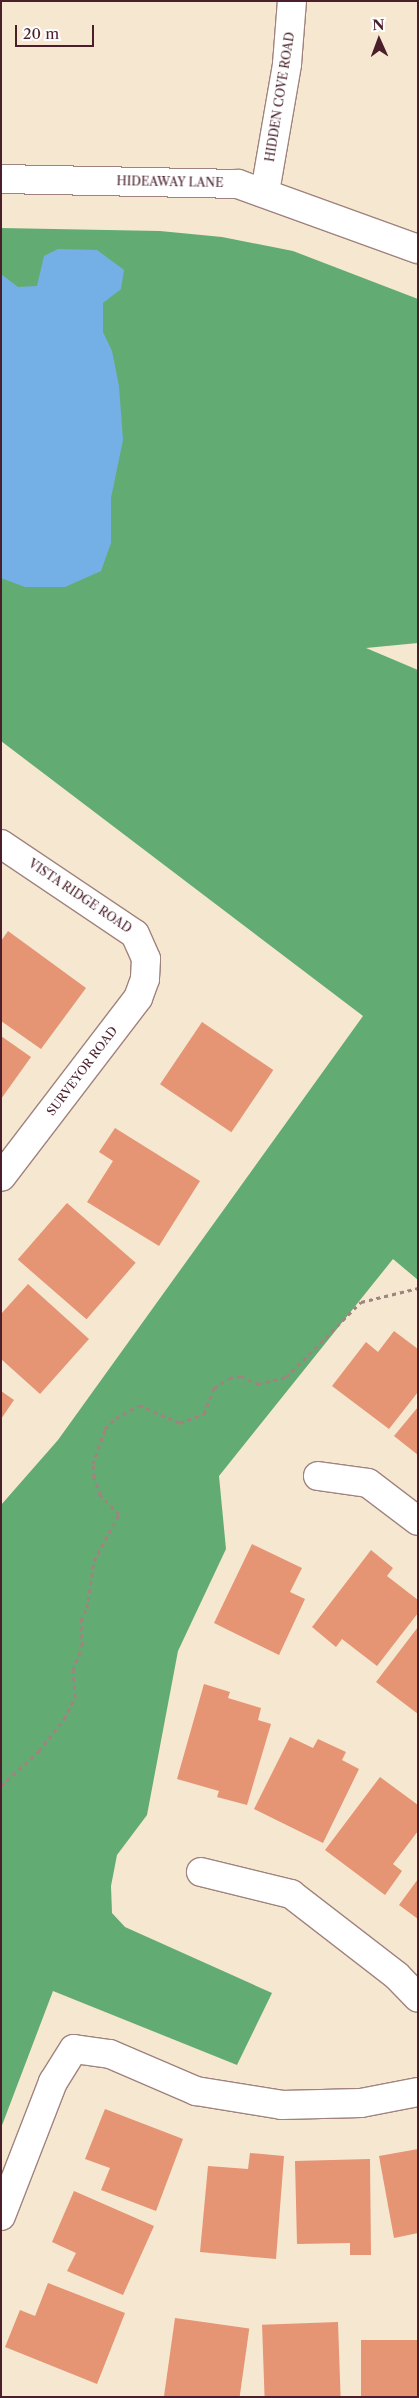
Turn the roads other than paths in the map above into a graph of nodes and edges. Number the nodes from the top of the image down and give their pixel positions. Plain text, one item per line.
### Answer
1 (292, 1) edge
2 (1, 179) edge
3 (265, 192) junction
4 (418, 249) edge
5 (1, 844) edge
6 (146, 959) joint
7 (1, 1177) edge
8 (318, 1476) dead end
9 (418, 1521) edge
10 (202, 1872) dead end
11 (418, 1998) edge
12 (418, 2092) edge
13 (1, 2216) edge

1 - 3 street, HIDDEN COVE ROAD
2 - 3 street, HIDEAWAY LANE
3 - 4 street, HIDEAWAY LANE
5 - 6 street, VISTA RIDGE ROAD
6 - 7 street, SURVEYOR ROAD
8 - 9 street
10 - 11 street
12 - 13 street

